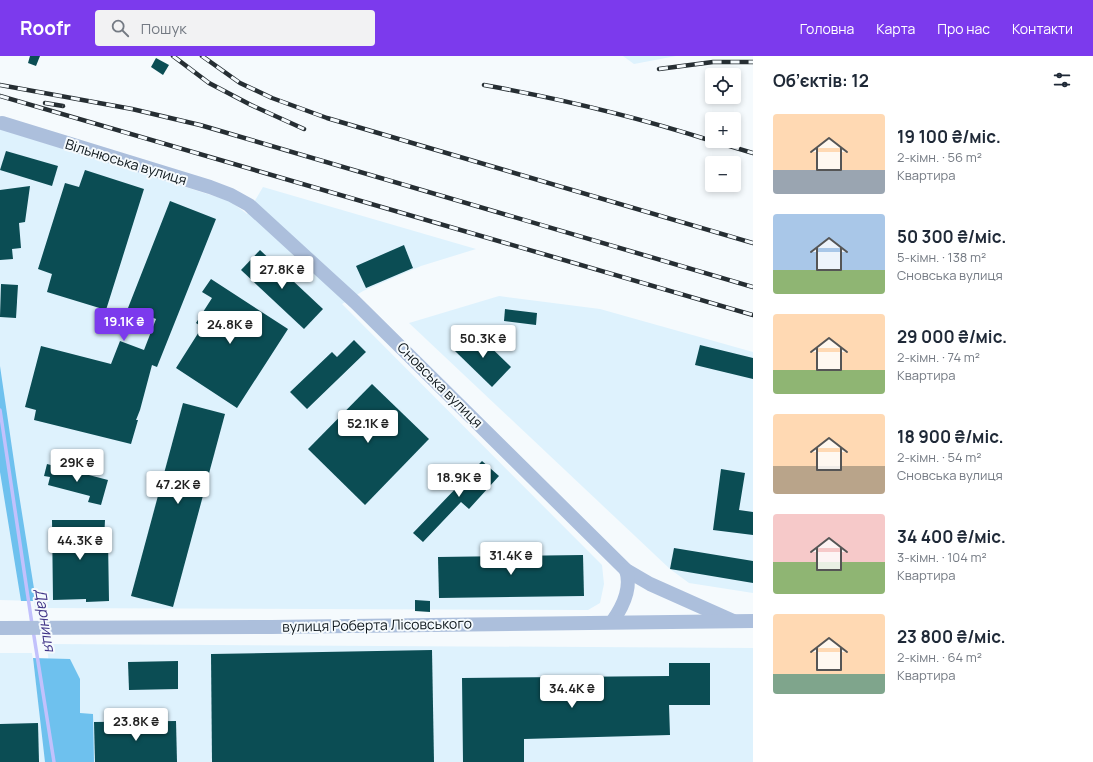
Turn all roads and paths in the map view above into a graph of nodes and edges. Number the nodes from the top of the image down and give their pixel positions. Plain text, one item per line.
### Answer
1 (2, 123) dead end
2 (249, 205) joint
3 (626, 570) junction
4 (733, 621) junction
5 (753, 621) edge
6 (612, 622) junction
7 (0, 628) edge

1 - 2 street, Вільнюська вулиця
2 - 3 street, Сновська вулиця
3 - 4 street, Сновська вулиця
3 - 6 street
4 - 5 street, вулиця Роберта Лісовського
4 - 6 street, вулиця Роберта Лісовського
6 - 7 street, вулиця Роберта Лісовського

